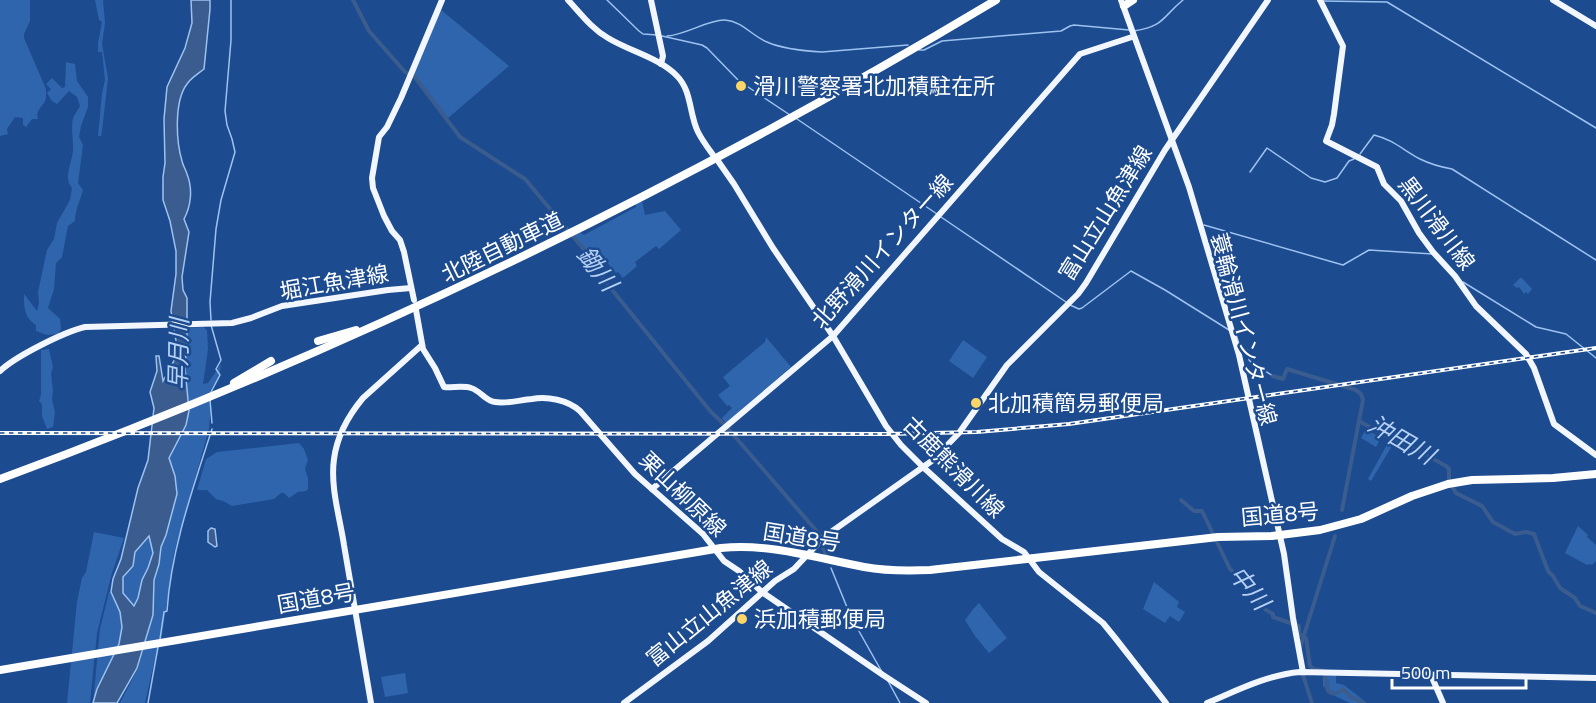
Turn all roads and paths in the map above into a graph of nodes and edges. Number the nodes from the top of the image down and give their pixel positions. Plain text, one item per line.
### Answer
1 (442, 0) edge
2 (568, 0) edge
3 (651, 0) edge
4 (990, 0) edge
5 (996, 0) edge
6 (1132, 0) edge
7 (1268, 0) edge
8 (1320, 0) edge
9 (1553, 0) edge
10 (1121, 1) edge
11 (1596, 26) edge
12 (1132, 37) junction
13 (661, 64) junction
14 (1171, 141) junction
15 (713, 155) dead end
16 (718, 161) dead end
17 (649, 193) junction
18 (473, 280) junction
19 (411, 288) junction
20 (414, 300) dead end
21 (416, 310) dead end
22 (394, 315) junction
23 (832, 336) junction
24 (318, 341) dead end
25 (422, 345) junction
26 (271, 361) dead end
27 (0, 370) edge
28 (225, 389) junction
29 (147, 421) junction
30 (1596, 455) edge
31 (923, 467) junction
32 (1596, 476) edge
33 (0, 477) edge
34 (652, 489) junction
35 (1279, 537) junction
36 (715, 550) junction
37 (805, 556) junction
38 (1031, 560) junction
39 (762, 592) junction
40 (354, 611) junction
41 (0, 671) edge
42 (1302, 672) junction
43 (1431, 675) junction
44 (1596, 678) edge
45 (371, 703) edge
46 (624, 703) edge
47 (926, 703) edge
48 (1166, 703) edge
49 (1207, 703) edge
50 (1443, 703) edge

1 - 19 main road, 堀江魚津線
2 - 13 main road
3 - 13 main road
4 - 17 highway, 北陸自動車道
5 - 17 highway, 北陸自動車道
6 - 10 highway
7 - 14 main road, 富山立山魚津線
8 - 30 main road, 黒川滑川線
9 - 11 main road
10 - 12 main road, 蓑輪滑川インター線
10 - 14 main road, 蓑輪滑川インター線
12 - 14 main road, 蓑輪滑川インター線
12 - 23 main road, 北野滑川インター線
13 - 15 main road
14 - 31 main road, 富山立山魚津線
14 - 35 main road, 蓑輪滑川インター線
16 - 23 main road, 古鹿熊滑川線
17 - 18 highway, 北陸自動車道
18 - 22 highway, 北陸自動車道
18 - 28 highway, 北陸自動車道
19 - 20 main road
19 - 27 main road, 堀江魚津線
21 - 25 main road
22 - 24 highway
22 - 28 highway, 北陸自動車道
23 - 31 main road, 古鹿熊滑川線
23 - 34 main road, 北野滑川インター線
25 - 34 main road, 栗山柳原線
25 - 40 main road
26 - 28 highway
28 - 29 highway, 北陸自動車道
28 - 29 highway, 北陸自動車道
29 - 33 highway, 北陸自動車道
31 - 37 main road, 富山立山魚津線
31 - 38 main road, 古鹿熊滑川線
32 - 35 highway, 国道8号
34 - 36 main road, 栗山柳原線
35 - 38 highway, 国道8号
35 - 42 main road, 蓑輪滑川インター線
36 - 37 highway, 国道8号
36 - 39 main road, 栗山柳原線
36 - 40 highway, 国道8号
37 - 38 highway, 国道8号
37 - 39 main road, 富山立山魚津線
38 - 48 main road, 古鹿熊滑川線
39 - 46 main road, 富山立山魚津線
39 - 47 main road, 栗山柳原線
40 - 41 highway, 国道8号
40 - 45 main road
42 - 43 main road
42 - 49 main road
43 - 44 main road
43 - 50 main road

